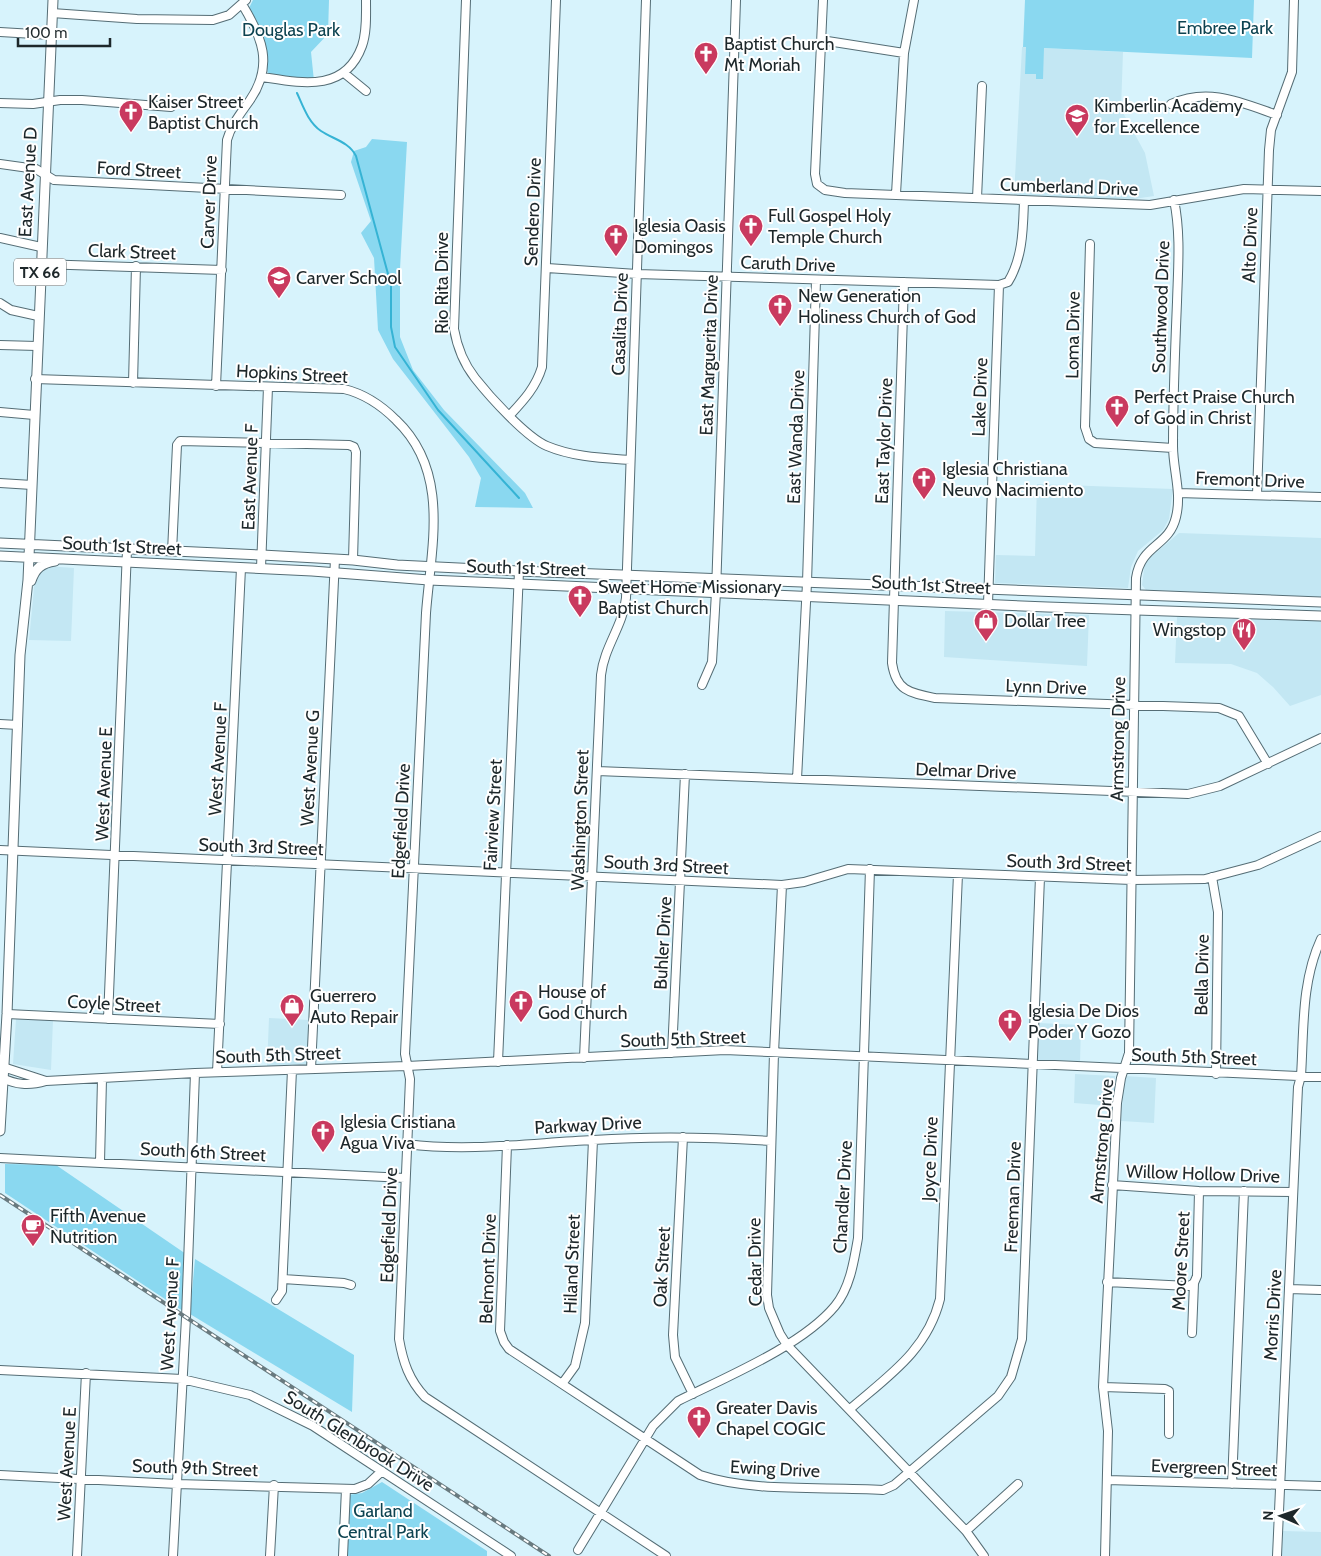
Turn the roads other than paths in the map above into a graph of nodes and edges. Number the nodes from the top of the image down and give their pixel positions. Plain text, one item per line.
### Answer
1 (53, 0) edge
2 (366, 0) edge
3 (466, 0) edge
4 (556, 0) edge
5 (646, 0) edge
6 (736, 0) edge
7 (823, 0) edge
8 (914, 0) edge
9 (1294, 0) edge
10 (244, 2) edge
11 (52, 14) junction
12 (0, 32) edge
13 (51, 35) junction
14 (820, 40) junction
15 (904, 53) junction
16 (344, 73) junction
17 (262, 77) junction
18 (982, 86) dead end
19 (366, 91) dead end
20 (48, 101) junction
21 (0, 102) edge
22 (1171, 104) dead end
23 (171, 107) dead end
24 (1277, 115) junction
25 (0, 164) edge
26 (44, 175) junction
27 (225, 189) junction
28 (1267, 189) junction
29 (1321, 191) edge
30 (896, 194) junction
31 (341, 195) dead end
32 (977, 198) junction
33 (1174, 200) junction
34 (1024, 201) junction
35 (0, 238) edge
36 (1090, 244) dead end
37 (41, 247) junction
38 (40, 264) junction
39 (136, 266) junction
40 (546, 268) junction
41 (222, 270) junction
42 (637, 274) junction
43 (726, 276) junction
44 (816, 280) junction
45 (904, 282) junction
46 (999, 285) junction
47 (0, 303) edge
48 (38, 316) junction
49 (0, 345) edge
50 (37, 346) junction
51 (35, 378) junction
52 (133, 383) junction
53 (216, 386) junction
54 (268, 387) junction
55 (0, 412) edge
56 (510, 414) junction
57 (34, 415) junction
58 (267, 443) junction
59 (1173, 448) junction
60 (630, 460) junction
61 (0, 483) edge
62 (32, 485) junction
63 (1178, 493) junction
64 (1257, 495) junction
65 (1321, 497) edge
66 (0, 543) edge
67 (30, 545) junction
68 (127, 550) junction
69 (172, 552) junction
70 (262, 555) junction
71 (0, 556) edge
72 (29, 557) junction
73 (66, 558) junction
74 (335, 559) junction
75 (353, 560) junction
76 (127, 561) junction
77 (431, 566) junction
78 (241, 568) junction
79 (261, 568) junction
80 (519, 571) junction
81 (334, 573) junction
82 (626, 575) junction
83 (716, 578) junction
84 (429, 580) junction
85 (806, 583) junction
86 (518, 584) junction
87 (895, 587) junction
88 (626, 589) junction
89 (988, 590) junction
90 (716, 592) junction
91 (27, 593) junction
92 (806, 596) junction
93 (1136, 596) junction
94 (1236, 599) junction
95 (894, 600) junction
96 (1321, 602) edge
97 (988, 604) junction
98 (1135, 609) junction
99 (1235, 613) junction
100 (1321, 616) edge
101 (702, 685) dead end
102 (914, 694) joint
103 (1134, 705) junction
104 (0, 724) edge
105 (18, 724) junction
106 (1321, 738) edge
107 (1268, 764) junction
108 (597, 771) junction
109 (686, 774) junction
110 (797, 779) junction
111 (1132, 793) junction
112 (1321, 836) edge
113 (0, 850) edge
114 (14, 851) junction
115 (116, 855) junction
116 (227, 860) junction
117 (321, 864) junction
118 (414, 868) junction
119 (870, 870) junction
120 (506, 872) junction
121 (958, 874) junction
122 (593, 876) junction
123 (1040, 877) junction
124 (1212, 877) junction
125 (1132, 880) junction
126 (681, 881) junction
127 (782, 885) junction
128 (1321, 939) edge
129 (4, 951) edge
130 (7, 1014) junction
131 (108, 1019) junction
132 (220, 1024) junction
133 (672, 1053) junction
134 (774, 1053) junction
135 (864, 1057) junction
136 (584, 1058) junction
137 (949, 1060) junction
138 (498, 1062) junction
139 (1033, 1064) junction
140 (407, 1066) junction
141 (2, 1067) edge
142 (311, 1069) junction
143 (1125, 1069) junction
144 (292, 1070) junction
145 (217, 1072) junction
146 (195, 1073) junction
147 (1216, 1074) junction
148 (1301, 1076) junction
149 (1321, 1077) edge
150 (1, 1078) edge
151 (102, 1079) junction
152 (46, 1081) junction
153 (0, 1131) edge
154 (684, 1136) junction
155 (593, 1140) junction
156 (771, 1141) junction
157 (407, 1144) junction
158 (507, 1144) junction
159 (0, 1158) edge
160 (100, 1162) junction
161 (192, 1166) junction
162 (287, 1172) junction
163 (405, 1178) junction
164 (1112, 1185) junction
165 (1199, 1191) junction
166 (1244, 1191) junction
167 (1293, 1192) junction
168 (283, 1279) junction
169 (1106, 1282) junction
170 (1194, 1283) junction
171 (351, 1285) dead end
172 (1289, 1289) junction
173 (1321, 1290) edge
174 (276, 1300) dead end
175 (1192, 1333) dead end
176 (787, 1345) junction
177 (0, 1370) edge
178 (86, 1373) junction
179 (182, 1379) junction
180 (562, 1384) junction
181 (1102, 1387) junction
182 (693, 1394) junction
183 (850, 1410) junction
184 (1169, 1434) dead end
185 (645, 1439) junction
186 (382, 1471) junction
187 (908, 1472) junction
188 (0, 1475) edge
189 (81, 1479) junction
190 (1107, 1480) junction
191 (177, 1484) junction
192 (1018, 1484) dead end
193 (1232, 1484) junction
194 (274, 1485) junction
195 (1280, 1485) junction
196 (1321, 1486) edge
197 (346, 1489) junction
198 (600, 1513) junction
199 (966, 1531) junction
200 (578, 1550) dead end
201 (77, 1556) edge
202 (173, 1556) edge
203 (270, 1556) edge
204 (343, 1556) edge
205 (511, 1556) edge
206 (666, 1556) edge
207 (984, 1556) edge
208 (1105, 1556) edge
209 (1277, 1556) edge

1 - 11 main road, East Avenue D / TX 66
2 - 16 street
3 - 56 street, Rio Rita Drive
4 - 40 street, Sendero Drive
5 - 42 street, Casalita Drive
6 - 43 street, East Marguerita Drive
7 - 14 street
8 - 15 street
9 - 24 street, Alto Drive
10 - 11 street
10 - 17 street, Carver Drive
11 - 13 main road, East Avenue D / TX 66
12 - 13 street
13 - 20 main road, East Avenue D / TX 66
14 - 15 street
14 - 30 street, Cumberland Drive
15 - 30 street
16 - 17 street
16 - 19 street
17 - 27 street, Carver Drive
18 - 32 street
20 - 21 street
20 - 23 street
20 - 26 main road, East Avenue D / TX 66
22 - 24 street
24 - 28 street, Alto Drive
25 - 26 street, Ford Street
26 - 27 street, Ford Street
26 - 37 main road, East Avenue D / TX 66
27 - 31 street, Ford Street
27 - 41 street, Carver Drive
28 - 29 street, Cumberland Drive
28 - 33 street, Cumberland Drive
28 - 64 street, Alto Drive
30 - 32 street, Cumberland Drive
32 - 34 street, Cumberland Drive
33 - 34 street, Cumberland Drive
33 - 59 street, Southwood Drive
34 - 46 street
35 - 37 street
36 - 59 street, Loma Drive
37 - 38 main road, East Avenue D / TX 66
38 - 39 street, Clark Street
38 - 48 main road, East Avenue D / TX 66
39 - 41 street, Clark Street
39 - 52 street
40 - 42 street, Caruth Drive
40 - 56 street, Sendero Drive
41 - 53 street, Carver Drive
42 - 43 street, Caruth Drive
42 - 60 street, Casalita Drive
43 - 44 street, Caruth Drive
43 - 83 street, East Marguerita Drive
44 - 45 street, Caruth Drive
44 - 85 street, East Wanda Drive
45 - 46 street, Caruth Drive
45 - 87 street, East Taylor Drive
46 - 89 street, Lake Drive
47 - 48 street
48 - 50 main road, East Avenue D / TX 66
49 - 50 street
50 - 51 main road, East Avenue D / TX 66
51 - 52 street, Hopkins Street
51 - 57 main road, East Avenue D / TX 66
52 - 53 street, Hopkins Street
53 - 54 street, Hopkins Street
54 - 58 street, East Avenue F
54 - 77 street, Hopkins Street
55 - 57 street
56 - 60 street, Rio Rita Drive
57 - 62 main road, East Avenue D / TX 66
58 - 69 street
58 - 70 street, East Avenue F
58 - 75 street
59 - 63 street, Southwood Drive
60 - 82 street, Casalita Drive
61 - 62 street
62 - 67 main road, East Avenue D / TX 66
63 - 64 street, Fremont Drive
63 - 93 street, Southwood Drive
64 - 65 street, Fremont Drive
66 - 67 main road, South 1st Street
67 - 68 main road, South 1st Street
67 - 72 main road, East Avenue D
68 - 69 main road, South 1st Street
68 - 76 street, West Avenue E
69 - 70 main road, South 1st Street
70 - 74 main road, South 1st Street
70 - 79 street, East Avenue F
71 - 72 main road, South 1st Street
72 - 73 main road, South 1st Street
72 - 91 main road, East Avenue D
73 - 76 main road, South 1st Street
73 - 91 main road
74 - 75 main road, South 1st Street
74 - 81 street, West Avenue G
75 - 77 main road, South 1st Street
76 - 78 main road, South 1st Street
76 - 115 street, West Avenue E
77 - 80 main road, South 1st Street
77 - 84 street, Hopkins Street
78 - 79 main road, South 1st Street
78 - 116 street, West Avenue F
79 - 81 main road, South 1st Street
80 - 82 main road, South 1st Street
80 - 86 street, Fairview Street
81 - 84 main road, South 1st Street
81 - 117 street, West Avenue G
82 - 83 main road, South 1st Street
82 - 88 street, Casalita Drive
83 - 85 main road, South 1st Street
83 - 90 street, East Marguerita Drive
84 - 86 main road, South 1st Street
84 - 118 street, Edgefield Drive
85 - 87 main road, South 1st Street
85 - 92 street, East Wanda Drive
86 - 88 main road, South 1st Street
86 - 120 street, Fairview Street
87 - 89 main road, South 1st Street
87 - 95 street, East Taylor Drive
88 - 90 main road, South 1st Street
88 - 108 street, Washington Street
89 - 93 main road, South 1st Street
89 - 97 street, Lake Drive
90 - 92 main road, South 1st Street
90 - 101 street, East Marguerita Drive
91 - 105 main road
92 - 95 main road, South 1st Street
92 - 110 street, East Wanda Drive
93 - 94 main road, South 1st Street
93 - 98 street, Southwood Drive
94 - 96 main road, South 1st Street
94 - 99 main road
95 - 97 main road, South 1st Street
95 - 102 street, East Taylor Drive
97 - 98 main road, South 1st Street
98 - 99 main road, South 1st Street
98 - 103 street, Armstrong Drive
99 - 100 main road, South 1st Street
102 - 103 street, Lynn Drive
103 - 107 street, Lynn Drive
103 - 111 street, Armstrong Drive
104 - 105 street
105 - 114 main road
106 - 107 street, Delmar Drive
107 - 111 street, Delmar Drive
108 - 109 street, Delmar Drive
108 - 122 street, Washington Street
109 - 110 street, Delmar Drive
109 - 126 street, Buhler Drive
110 - 111 street, Delmar Drive
111 - 125 street, Armstrong Drive
112 - 124 street, South 3rd Street
113 - 114 street, South 3rd Street
114 - 115 street, South 3rd Street
114 - 129 main road
115 - 116 street, South 3rd Street
115 - 131 street, West Avenue E
116 - 117 street, South 3rd Street
116 - 132 street, West Avenue F
117 - 118 street, South 3rd Street
117 - 142 street, West Avenue G
118 - 120 street, South 3rd Street
118 - 140 street, Edgefield Drive
119 - 121 street, South 3rd Street
119 - 127 street, South 3rd Street
119 - 135 street, Chandler Drive
120 - 122 street, South 3rd Street
120 - 138 street, Fairview Street
121 - 123 street, South 3rd Street
121 - 137 street, Joyce Drive
122 - 126 street, South 3rd Street
122 - 136 street, Washington Street
123 - 125 street, South 3rd Street
123 - 139 street, Freeman Drive
124 - 125 street, South 3rd Street
124 - 147 street, Bella Drive
125 - 143 street, Armstrong Drive
126 - 127 street, South 3rd Street
126 - 133 street, Buhler Drive
127 - 134 street, Cedar Drive
128 - 148 street, Morris Drive
129 - 130 main road
130 - 131 street, Coyle Street
130 - 141 main road
131 - 132 street, Coyle Street
132 - 145 street, West Avenue F
133 - 134 street, South 5th Street
133 - 136 street, South 5th Street
134 - 135 street, South 5th Street
134 - 156 street, Cedar Drive
135 - 137 street, South 5th Street
135 - 176 street, Chandler Drive
136 - 138 street, South 5th Street
137 - 139 street, South 5th Street
137 - 183 street, Joyce Drive
138 - 140 street, South 5th Street
139 - 143 street, South 5th Street
139 - 187 street, Freeman Drive
140 - 142 street, South 5th Street
140 - 157 street, Edgefield Drive
141 - 150 main road
141 - 152 street, South 5th Street
142 - 144 street, South 5th Street
143 - 147 street, South 5th Street
143 - 164 street, Armstrong Drive
144 - 145 street, South 5th Street
144 - 162 street
145 - 146 street, South 5th Street
146 - 151 street, South 5th Street
146 - 161 street, West Avenue F
147 - 148 street, South 5th Street
148 - 149 street, South 5th Street
148 - 167 street, Morris Drive
150 - 152 street, South 5th Street
150 - 153 main road
151 - 152 street, South 5th Street
151 - 160 street
154 - 155 street, Parkway Drive
154 - 156 street, Parkway Drive
154 - 182 street, Oak Street
155 - 158 street, Parkway Drive
155 - 180 street, Hiland Street
156 - 176 street, Cedar Drive
157 - 158 street, Parkway Drive
157 - 163 street, Edgefield Drive
158 - 180 street, Belmont Drive
159 - 160 street, South 6th Street
160 - 161 street, South 6th Street
161 - 162 street, South 6th Street
161 - 179 street, West Avenue F
162 - 163 street, South 6th Street
162 - 168 street
163 - 198 street, Edgefield Drive
164 - 165 street, Willow Hollow Drive
164 - 169 street, Armstrong Drive
165 - 166 street, Willow Hollow Drive
165 - 170 street, Moore Street
166 - 167 street, Willow Hollow Drive
166 - 193 street
167 - 172 street, Morris Drive
168 - 171 street
168 - 174 street
169 - 170 street
169 - 181 street, Armstrong Drive
170 - 175 street, Moore Street
172 - 173 street
172 - 195 street, Morris Drive
176 - 182 street, Chandler Drive
176 - 183 street, Cedar Drive
177 - 178 street, South Glenbrook Drive
178 - 179 street, South Glenbrook Drive
178 - 189 street, West Avenue E
179 - 186 street, South Glenbrook Drive
179 - 191 street, West Avenue F
180 - 185 street, Belmont Drive
181 - 184 street
181 - 190 street, Armstrong Drive
182 - 185 street, Chandler Drive
183 - 187 street, Cedar Drive
185 - 187 street, Ewing Drive
185 - 198 street, Chandler Drive
186 - 197 street, South 9th Street
186 - 205 street, South Glenbrook Drive
187 - 199 street, Cedar Drive
188 - 189 street, South 9th Street
189 - 191 street, South 9th Street
189 - 201 street, West Avenue E
190 - 193 street, Evergreen Street
190 - 208 street, Armstrong Drive
191 - 194 street, South 9th Street
191 - 202 street, West Avenue F
192 - 199 street
193 - 195 street, Evergreen Street
194 - 197 street, South 9th Street
194 - 203 street
195 - 196 street, Evergreen Street
195 - 209 street, Morris Drive
197 - 204 street
198 - 200 street, Chandler Drive
198 - 206 street, Edgefield Drive
199 - 207 street, Cedar Drive

